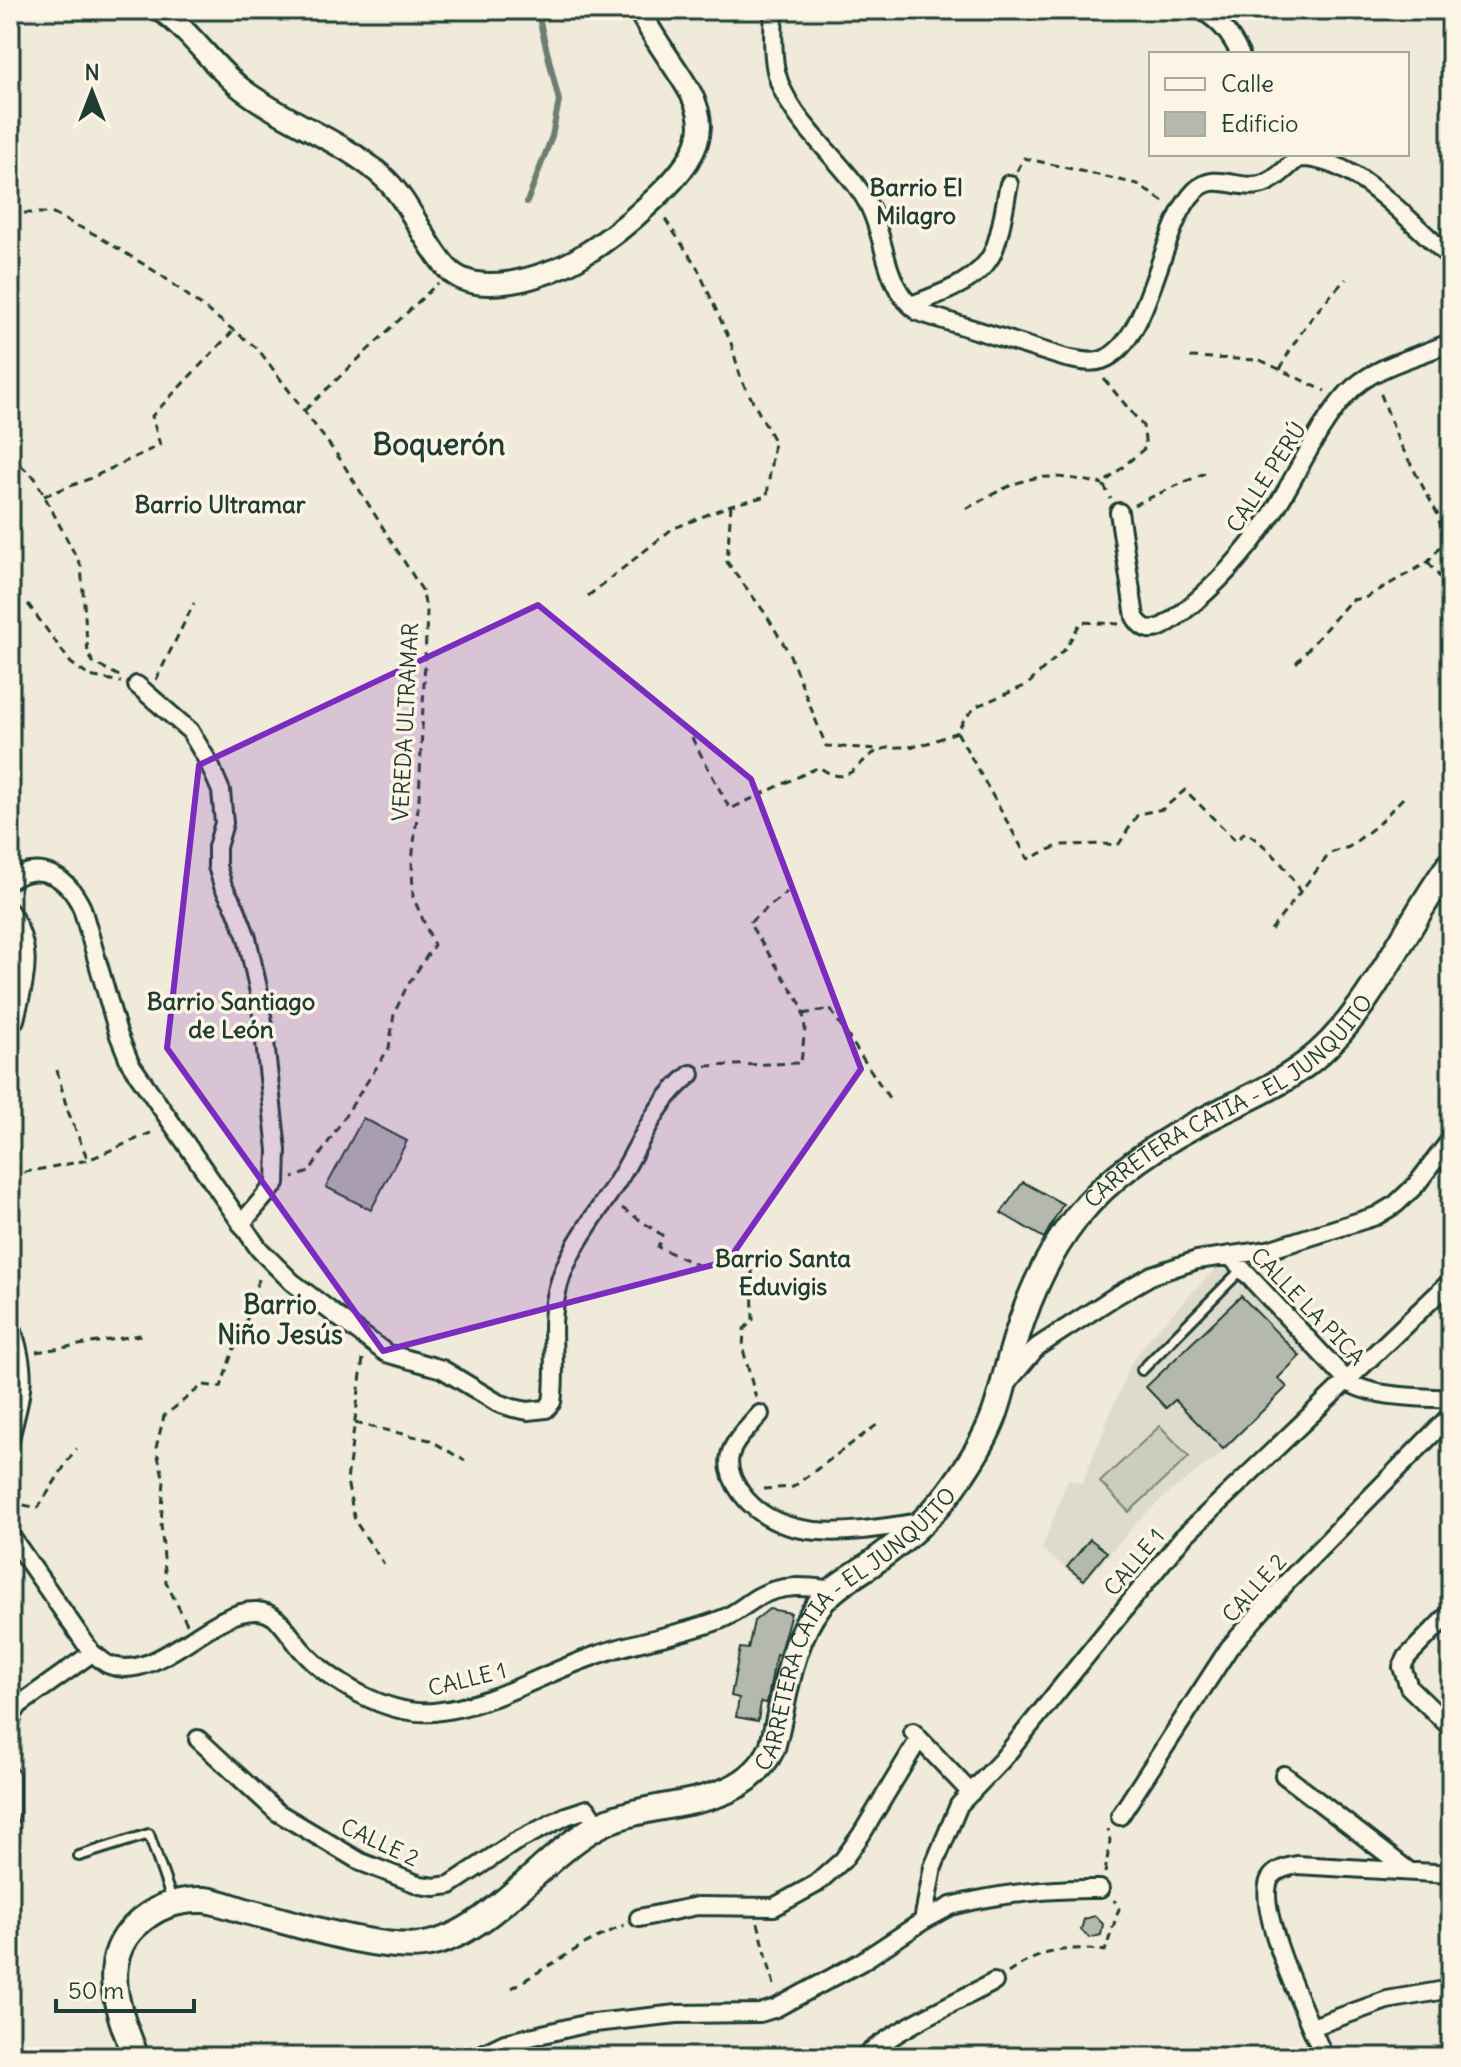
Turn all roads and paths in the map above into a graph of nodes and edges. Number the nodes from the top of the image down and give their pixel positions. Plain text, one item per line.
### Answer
1 (160, 10) edge
2 (639, 10) edge
3 (774, 10) edge
4 (1201, 10) edge
5 (1239, 52) edge
6 (1288, 159) edge
7 (1009, 184) joint
8 (653, 201) junction
9 (10, 213) edge
10 (1180, 213) junction
11 (1451, 258) edge
12 (450, 271) junction
13 (1346, 279) dead end
14 (911, 305) junction
15 (233, 331) junction
16 (1451, 342) edge
17 (1190, 357) dead end
18 (1090, 362) junction
19 (1280, 370) junction
20 (1373, 374) junction
21 (1343, 400) junction
22 (305, 410) junction
23 (10, 456) edge
24 (1207, 472) dead end
25 (1103, 484) junction
26 (44, 496) junction
27 (731, 505) junction
28 (966, 509) dead end
29 (1119, 512) junction
30 (1428, 562) junction
31 (1451, 591) edge
32 (588, 596) dead end
33 (194, 603) dead end
34 (28, 604) dead end
35 (1140, 625) junction
36 (1296, 663) dead end
37 (143, 690) junction
38 (957, 732) junction
39 (692, 738) dead end
40 (880, 749) junction
41 (1406, 795) dead end
42 (1451, 863) edge
43 (10, 880) edge
44 (787, 892) dead end
45 (1300, 892) junction
46 (10, 912) edge
47 (1271, 930) dead end
48 (803, 1014) junction
49 (10, 1019) edge
50 (57, 1070) dead end
51 (691, 1074) joint
52 (891, 1101) dead end
53 (173, 1124) junction
54 (1451, 1139) edge
55 (88, 1160) junction
56 (10, 1175) edge
57 (276, 1183) junction
58 (607, 1197) junction
59 (241, 1224) junction
60 (1229, 1255) junction
61 (268, 1260) junction
62 (1242, 1269) junction
63 (1451, 1281) edge
64 (10, 1322) edge
65 (141, 1335) dead end
66 (366, 1341) junction
67 (20, 1355) junction
68 (1142, 1370) dead end
69 (1348, 1382) junction
70 (1002, 1388) junction
71 (1451, 1399) edge
72 (760, 1414) joint
73 (1451, 1415) edge
74 (355, 1423) junction
75 (878, 1424) dead end
76 (10, 1439) edge
77 (76, 1448) dead end
78 (465, 1461) dead end
79 (739, 1490) junction
80 (10, 1502) edge
81 (923, 1522) junction
82 (10, 1535) edge
83 (384, 1564) dead end
84 (835, 1590) junction
85 (1451, 1612) edge
86 (195, 1638) junction
87 (92, 1653) junction
88 (11, 1717) edge
89 (1451, 1728) edge
90 (198, 1739) dead end
91 (1284, 1775) dead end
92 (10, 1776) edge
93 (971, 1793) junction
94 (10, 1816) edge
95 (1120, 1816) joint
96 (598, 1826) junction
97 (79, 1856) dead end
98 (1409, 1871) junction
99 (1451, 1874) edge
100 (1100, 1889) junction
101 (173, 1903) junction
102 (755, 1907) junction
103 (639, 1918) joint
104 (923, 1921) junction
105 (994, 1982) joint
106 (512, 1988) dead end
107 (1451, 1989) edge
108 (781, 2006) junction
109 (1312, 2027) junction
110 (136, 2057) edge
111 (476, 2057) edge
112 (863, 2057) edge
113 (1324, 2057) edge

1 - 12 street
2 - 8 street
3 - 14 street
4 - 5 street
6 - 10 street
6 - 11 street
7 - 10 path
7 - 14 street
8 - 12 street
8 - 27 path
9 - 15 path, VEREDA ULTRAMAR
10 - 18 street
12 - 22 path
13 - 19 path
14 - 18 street
15 - 22 path, VEREDA ULTRAMAR
15 - 26 path
16 - 20 street, CALLE PERÚ
17 - 19 path
18 - 25 path
19 - 21 path
20 - 21 street, CALLE PERÚ
20 - 30 path
21 - 35 street, CALLE PERÚ
22 - 57 path, VEREDA ULTRAMAR
23 - 26 path
24 - 29 path
25 - 28 path
25 - 29 path
26 - 37 path
27 - 32 path
27 - 40 path
29 - 35 street
30 - 31 path
30 - 36 path
33 - 37 path
34 - 37 path
35 - 38 path
37 - 57 street
38 - 40 path
38 - 45 path
39 - 40 path
41 - 45 path
42 - 70 main road, CARRETERA CATIA - EL JUNQUITO
43 - 53 street
44 - 48 path
45 - 47 path
46 - 49 street
48 - 51 path
48 - 52 path
50 - 55 path
51 - 58 street
53 - 55 path
53 - 59 street
54 - 60 street
55 - 56 path
57 - 59 street
58 - 66 street
58 - 72 path
59 - 61 street
60 - 62 street, CALLE LA PICA
60 - 70 street
61 - 66 street
61 - 86 path
62 - 68 lane
62 - 69 street, CALLE LA PICA
63 - 69 street, CALLE 1
64 - 67 street
65 - 67 path
66 - 74 path
67 - 76 street
69 - 71 street, CALLE LA PICA
69 - 93 street, CALLE 1
70 - 81 main road, CARRETERA CATIA - EL JUNQUITO
72 - 79 street
73 - 95 street, CALLE 2
74 - 78 path
74 - 83 path
75 - 79 path
77 - 80 path
79 - 81 street
81 - 84 main road, CARRETERA CATIA - EL JUNQUITO
82 - 87 street
84 - 86 street, CALLE 1
84 - 96 main road, CARRETERA CATIA - EL JUNQUITO
85 - 89 street
86 - 87 street, CALLE 1
87 - 88 street
90 - 96 street, CALLE 2
91 - 98 street
92 - 94 street
93 - 102 street
93 - 104 street, CALLE 1
95 - 100 path
96 - 101 main road, CARRETERA CATIA - EL JUNQUITO
97 - 101 lane
98 - 99 street
98 - 109 street
100 - 104 street
100 - 105 path
101 - 110 main road, CARRETERA CATIA - EL JUNQUITO
102 - 103 street
102 - 108 path
103 - 106 path
104 - 108 street
105 - 112 street
107 - 109 street
108 - 111 street
109 - 113 street

